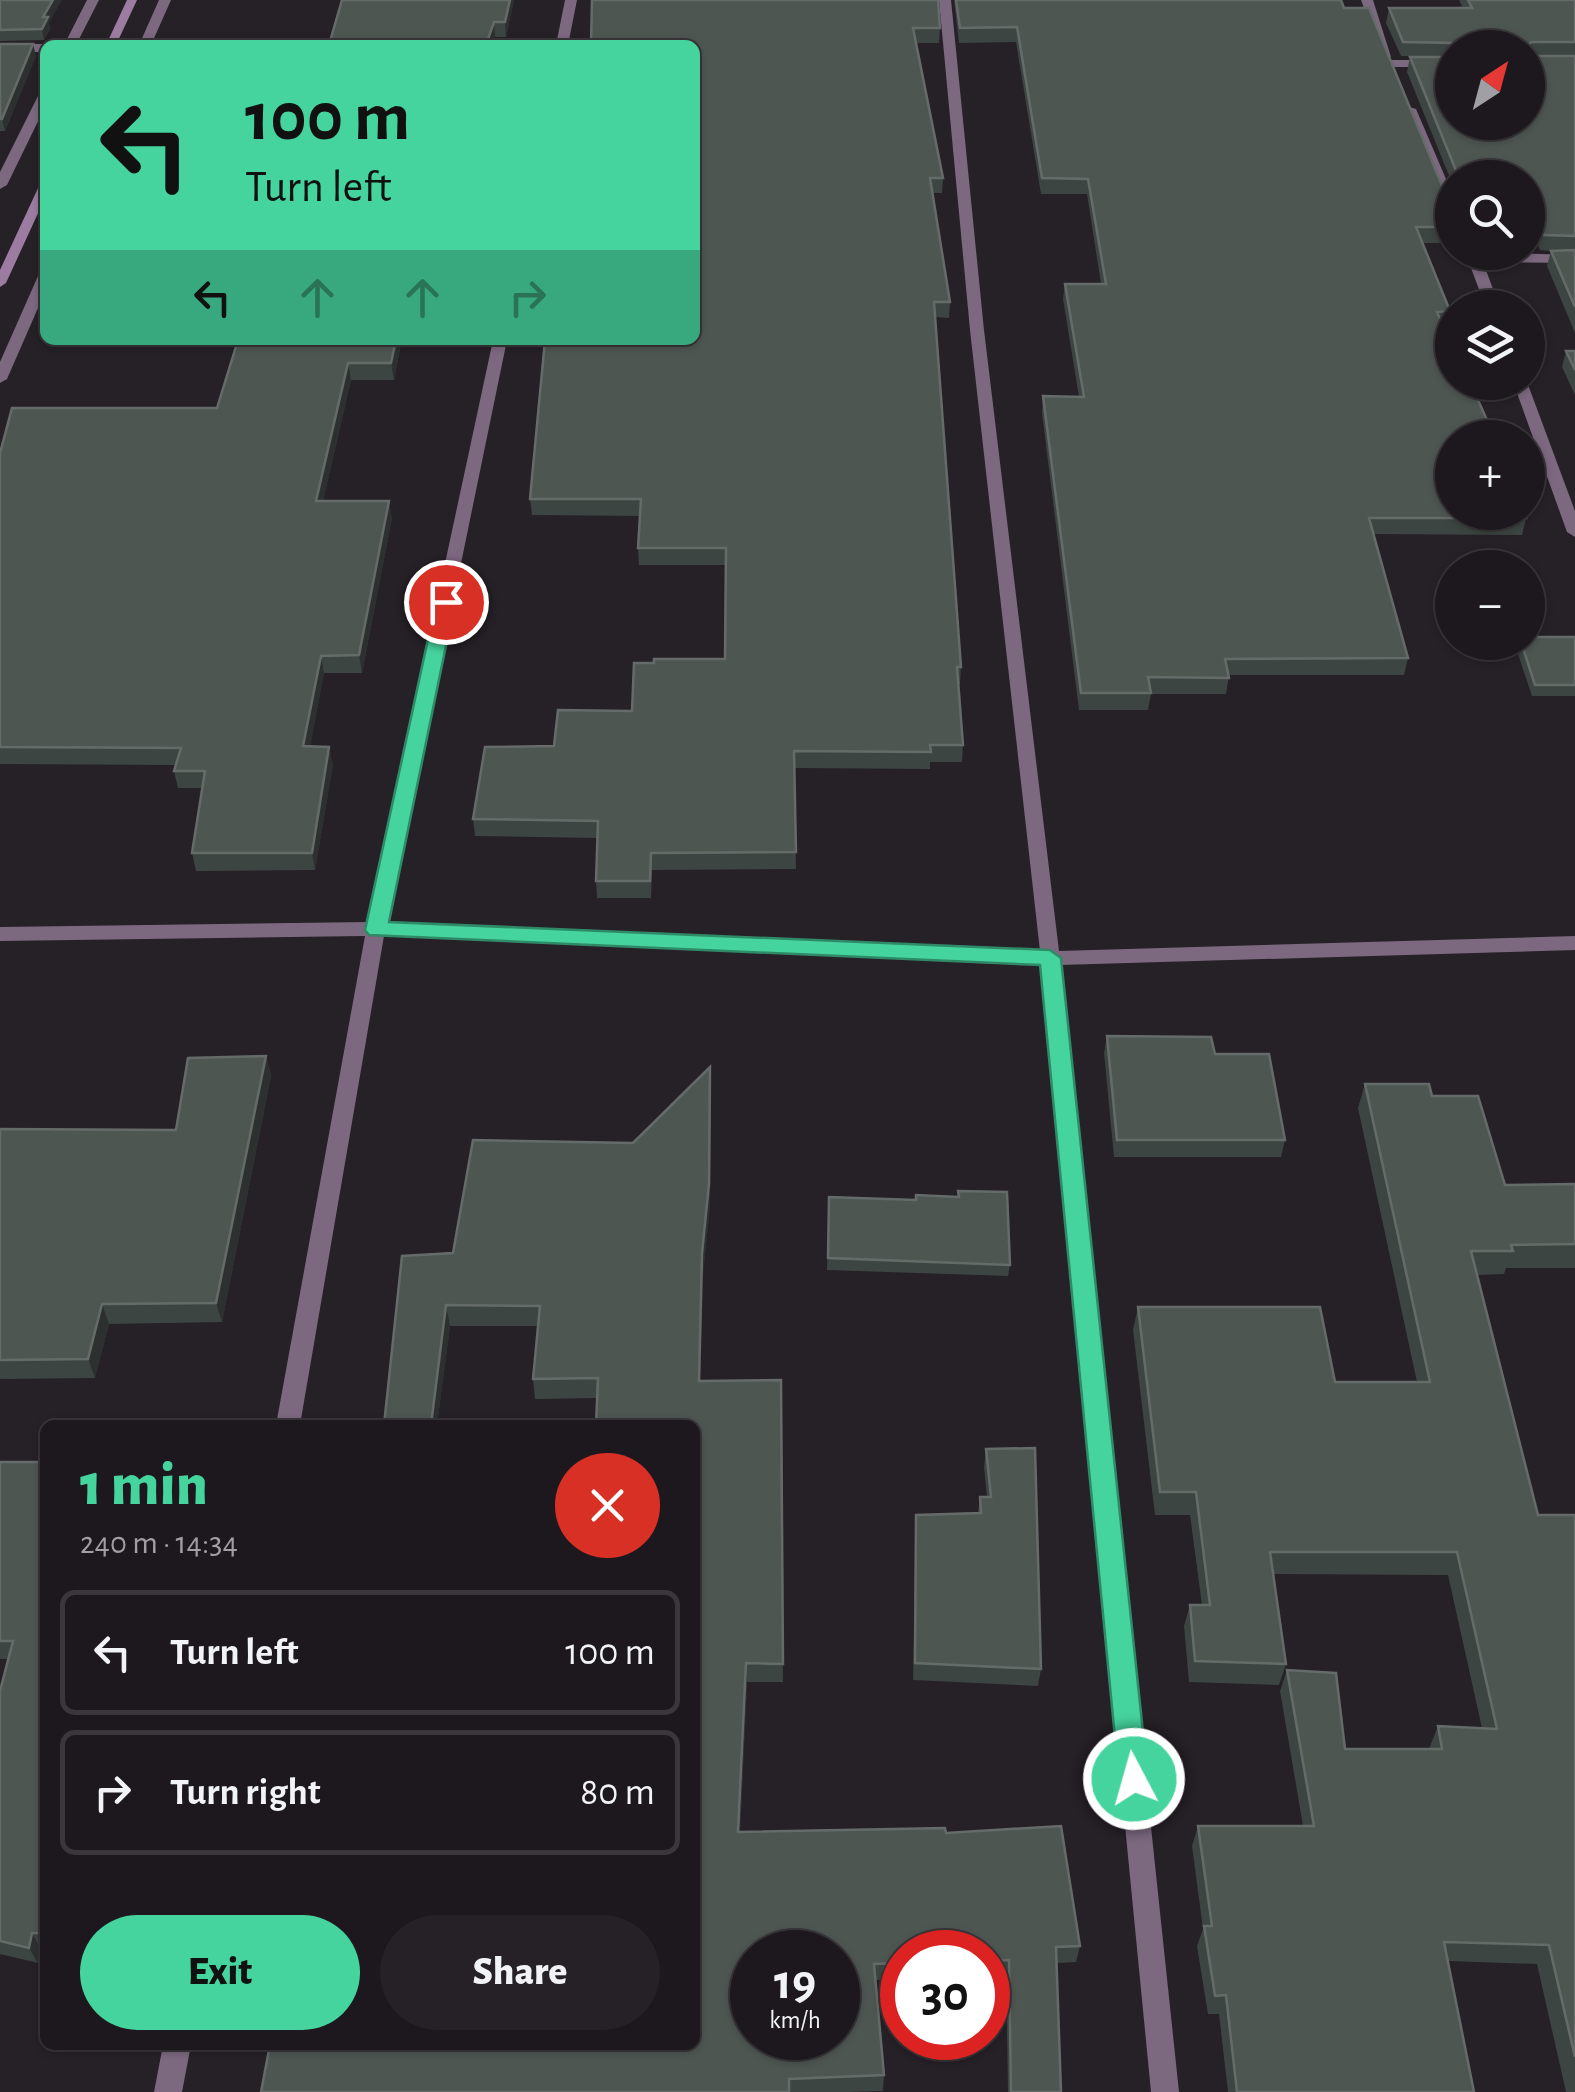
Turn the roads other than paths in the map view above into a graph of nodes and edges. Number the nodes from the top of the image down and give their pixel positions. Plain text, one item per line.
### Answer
1 (93, 0) edge
2 (164, 0) edge
3 (571, 0) edge
4 (945, 0) edge
5 (1367, 0) edge
6 (73, 40) edge
7 (147, 40) edge
8 (563, 40) edge
9 (0, 48) edge
10 (40, 48) edge
11 (1390, 64) junction
12 (1435, 64) edge
13 (1398, 82) edge
14 (1406, 100) edge
15 (40, 104) edge
16 (1435, 168) edge
17 (0, 185) edge
18 (1545, 257) edge
19 (1575, 258) edge
20 (40, 288) edge
21 (499, 345) edge
22 (0, 380) edge
23 (1527, 400) edge
24 (1575, 532) edge
25 (376, 930) junction
26 (0, 934) edge
27 (1575, 943) edge
28 (1050, 958) junction
29 (289, 1420) edge
30 (176, 2050) edge
31 (168, 2092) edge
32 (1165, 2092) edge

1 - 6 street
2 - 7 street
3 - 8 street
4 - 28 street
5 - 11 street
9 - 10 street
11 - 12 street
11 - 13 street
14 - 16 street
15 - 17 street
18 - 19 street
20 - 22 street
21 - 25 street
23 - 24 street
25 - 26 street
25 - 28 street
25 - 29 street
27 - 28 street
28 - 32 street
30 - 31 street

